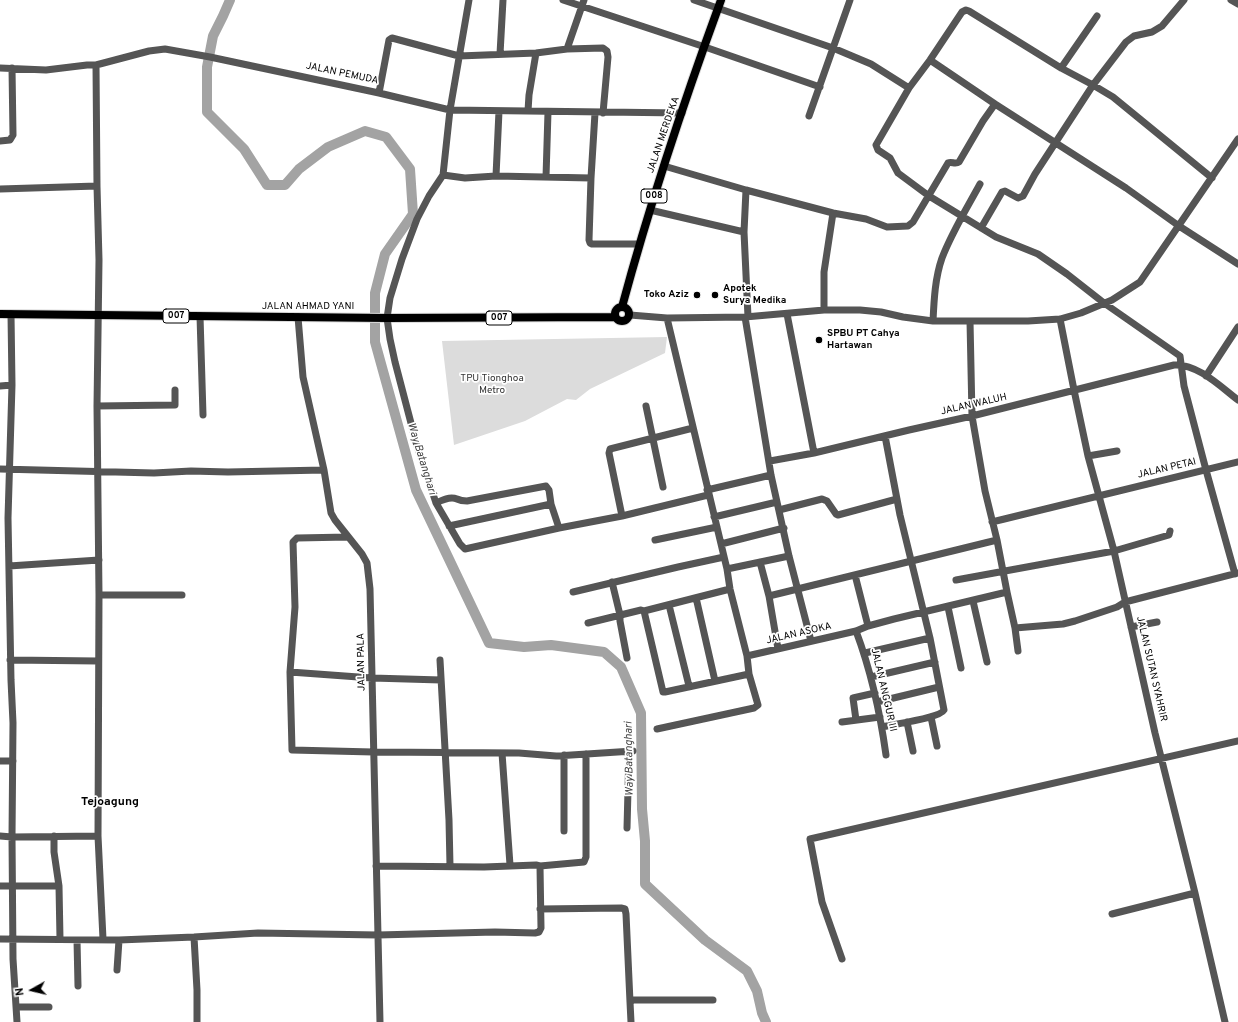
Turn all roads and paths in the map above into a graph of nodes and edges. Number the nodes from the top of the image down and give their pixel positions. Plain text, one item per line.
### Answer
1 (468, 0) edge
2 (503, 0) edge
3 (563, 0) edge
4 (694, 0) edge
5 (721, 0) edge
6 (850, 0) edge
7 (1184, 0) edge
8 (1231, 0) edge
9 (583, 3) edge
10 (1238, 4) edge
11 (718, 8) junction
12 (1097, 16) dead end
13 (705, 47) junction
14 (833, 48) junction
15 (567, 49) junction
16 (536, 53) junction
17 (500, 54) junction
18 (459, 56) junction
19 (930, 60) junction
20 (96, 65) junction
21 (0, 68) edge
22 (12, 68) junction
23 (1061, 68) junction
24 (1093, 85) junction
25 (820, 87) junction
26 (909, 88) junction
27 (379, 92) junction
28 (995, 104) junction
29 (450, 110) junction
30 (499, 111) junction
31 (528, 111) junction
32 (548, 112) junction
33 (599, 113) junction
34 (682, 113) junction
35 (809, 116) dead end
36 (1238, 139) edge
37 (0, 141) edge
38 (1056, 142) junction
39 (664, 166) junction
40 (443, 175) junction
41 (496, 176) junction
42 (546, 177) junction
43 (591, 178) junction
44 (1212, 178) junction
45 (980, 184) dead end
46 (97, 186) junction
47 (0, 189) edge
48 (746, 190) junction
49 (929, 196) junction
50 (650, 210) junction
51 (833, 213) junction
52 (961, 217) junction
53 (1179, 226) junction
54 (981, 228) junction
55 (744, 232) junction
56 (639, 244) junction
57 (1238, 264) edge
58 (1104, 303) junction
59 (622, 307) junction
60 (824, 310) junction
61 (0, 314) edge
62 (11, 314) junction
63 (787, 314) junction
64 (630, 315) junction
65 (98, 316) junction
66 (200, 316) junction
67 (298, 317) junction
68 (615, 317) junction
69 (746, 317) junction
70 (385, 318) junction
71 (667, 318) junction
72 (1060, 319) junction
73 (933, 321) junction
74 (970, 321) junction
75 (1238, 327) edge
76 (1182, 364) junction
77 (1206, 376) junction
78 (12, 385) junction
79 (0, 386) edge
80 (175, 390) dead end
81 (1074, 390) junction
82 (1238, 400) edge
83 (97, 406) junction
84 (646, 406) dead end
85 (203, 415) dead end
86 (972, 416) junction
87 (693, 428) junction
88 (884, 436) junction
89 (653, 438) junction
90 (1117, 451) dead end
91 (814, 452) junction
92 (1088, 456) junction
93 (770, 461) junction
94 (1238, 462) edge
95 (0, 469) edge
96 (10, 469) junction
97 (324, 470) junction
98 (1206, 470) junction
99 (97, 472) junction
100 (771, 475) junction
101 (663, 487) dead end
102 (708, 492) junction
103 (1100, 496) junction
104 (897, 499) junction
105 (777, 502) junction
106 (436, 503) junction
107 (551, 504) junction
108 (780, 510) junction
109 (622, 516) junction
110 (714, 517) junction
111 (992, 522) junction
112 (449, 526) junction
113 (717, 527) junction
114 (559, 528) junction
115 (784, 528) junction
116 (1170, 531) dead end
117 (348, 537) junction
118 (655, 540) dead end
119 (997, 540) junction
120 (721, 544) junction
121 (1114, 551) junction
122 (790, 556) junction
123 (724, 557) junction
124 (99, 560) junction
125 (911, 561) junction
126 (760, 562) junction
127 (9, 566) junction
128 (727, 569) junction
129 (1003, 570) junction
130 (1237, 573) edge
131 (855, 575) junction
132 (956, 580) dead end
133 (612, 582) junction
134 (730, 589) junction
135 (798, 590) junction
136 (573, 592) dead end
137 (1007, 592) junction
138 (99, 595) junction
139 (182, 595) dead end
140 (769, 596) junction
141 (695, 598) junction
142 (973, 601) junction
143 (0, 602) edge
144 (9, 602) junction
145 (1125, 602) junction
146 (670, 604) junction
147 (948, 606) junction
148 (644, 611) junction
149 (924, 613) junction
150 (620, 615) junction
151 (588, 622) dead end
152 (1157, 622) dead end
153 (868, 626) junction
154 (1131, 627) junction
155 (1015, 628) junction
156 (856, 631) junction
157 (930, 638) junction
158 (811, 641) junction
159 (778, 650) junction
160 (1018, 651) dead end
161 (865, 653) junction
162 (746, 656) junction
163 (627, 658) dead end
164 (10, 660) junction
165 (440, 660) dead end
166 (98, 661) junction
167 (935, 662) junction
168 (987, 662) dead end
169 (961, 668) dead end
170 (290, 672) junction
171 (749, 674) junction
172 (871, 677) junction
173 (372, 678) junction
174 (441, 680) junction
175 (715, 681) junction
176 (689, 686) junction
177 (940, 687) junction
178 (875, 693) junction
179 (877, 702) junction
180 (880, 717) junction
181 (931, 717) junction
182 (856, 720) junction
183 (842, 722) dead end
184 (907, 722) junction
185 (882, 727) junction
186 (657, 729) dead end
187 (1238, 741) edge
188 (937, 746) dead end
189 (913, 751) dead end
190 (373, 752) junction
191 (446, 753) junction
192 (502, 754) junction
193 (586, 754) junction
194 (886, 754) dead end
195 (564, 755) junction
196 (1161, 759) junction
197 (0, 761) edge
198 (13, 761) junction
199 (627, 828) dead end
200 (564, 832) dead end
201 (0, 836) edge
202 (54, 836) junction
203 (98, 836) junction
204 (12, 837) junction
205 (510, 865) junction
206 (376, 866) junction
207 (450, 866) junction
208 (540, 866) junction
209 (0, 886) edge
210 (13, 886) junction
211 (59, 886) junction
212 (1195, 893) junction
213 (540, 909) junction
214 (1112, 914) dead end
215 (378, 935) junction
216 (194, 937) junction
217 (13, 938) junction
218 (0, 939) edge
219 (60, 939) junction
220 (103, 939) junction
221 (77, 940) junction
222 (119, 940) junction
223 (842, 959) dead end
224 (117, 970) dead end
225 (78, 986) dead end
226 (713, 1000) dead end
227 (630, 1002) junction
228 (16, 1007) junction
229 (49, 1007) dead end
230 (17, 1022) edge
231 (197, 1022) edge
232 (380, 1022) edge
233 (631, 1022) edge
234 (1224, 1022) edge

1 - 18 street
2 - 17 street
3 - 9 street
4 - 11 street
5 - 11 main road, 008
6 - 14 street
7 - 24 street
8 - 10 street
9 - 13 street
9 - 15 street
11 - 13 main road, 008
11 - 14 street
12 - 23 street
13 - 25 street
13 - 34 main road, JALAN MERDEKA / 008
14 - 25 street
14 - 26 street
15 - 16 street
15 - 33 street
16 - 17 street
16 - 31 street
17 - 18 street
18 - 27 street
18 - 29 street
19 - 23 street
19 - 26 street
19 - 28 street
20 - 22 street, JALAN PEMUDA
20 - 27 street, JALAN PEMUDA
20 - 46 street
21 - 22 street, JALAN PEMUDA
22 - 37 street
23 - 24 street
24 - 38 street
24 - 44 street
25 - 35 street
26 - 49 street
27 - 29 street, JALAN PEMUDA
28 - 38 street
28 - 49 street
29 - 30 street, JALAN PEMUDA
29 - 40 street
30 - 31 street, JALAN PEMUDA
30 - 41 street
31 - 32 street, JALAN PEMUDA
32 - 33 street, JALAN PEMUDA
32 - 42 street
33 - 34 street, JALAN PEMUDA
33 - 43 street
34 - 39 main road, JALAN MERDEKA / 008
36 - 44 street
38 - 53 street
38 - 54 street
39 - 48 street
39 - 50 main road, JALAN MERDEKA / 008
40 - 41 street
40 - 70 street
41 - 42 street
42 - 43 street
43 - 56 street
44 - 53 street
45 - 52 street
46 - 47 street
46 - 65 street
48 - 51 street
48 - 55 street
49 - 51 street
49 - 52 street
50 - 55 street
50 - 56 main road, JALAN MERDEKA / 008
51 - 60 street
52 - 54 street
52 - 73 street
53 - 57 street
53 - 58 street
54 - 58 street
55 - 69 street
56 - 59 main road, JALAN MERDEKA / 008
58 - 72 street
58 - 76 street
59 - 64 main road
59 - 68 main road, 008
60 - 63 street
60 - 73 street
61 - 62 main road, JALAN AHMAD YANI / 007
62 - 65 main road, JALAN AHMAD YANI / 007
62 - 78 street
63 - 69 street
63 - 91 street
64 - 68 main road
64 - 71 street
65 - 66 main road, JALAN AHMAD YANI / 007
65 - 83 street
66 - 67 main road, JALAN AHMAD YANI / 007
66 - 85 street
67 - 70 main road, JALAN AHMAD YANI / 007
67 - 97 street, JALAN PALA
68 - 70 main road, JALAN AHMAD YANI / 007
69 - 71 street
69 - 93 street
70 - 106 street
71 - 87 street
72 - 74 street
72 - 81 street, JALAN SUTAN SYAHRIR
73 - 74 street
74 - 86 street
75 - 77 street
76 - 77 street
76 - 81 street, JALAN WALUH
76 - 98 street
77 - 82 street
78 - 79 street
78 - 96 street
80 - 83 street
81 - 86 street, JALAN WALUH
81 - 92 street, JALAN SUTAN SYAHRIR
83 - 99 street
84 - 89 street
86 - 88 street, JALAN WALUH
86 - 111 street
87 - 89 street
87 - 102 street
88 - 91 street, JALAN WALUH
88 - 104 street
89 - 101 street
89 - 109 street
90 - 92 street
91 - 93 street, JALAN WALUH
92 - 103 street, JALAN SUTAN SYAHRIR
93 - 100 street
94 - 98 street, JALAN PETAI
95 - 96 street
96 - 99 street
96 - 127 street
97 - 99 street
97 - 117 street, JALAN PALA
98 - 103 street, JALAN PETAI
98 - 130 street
99 - 124 street
100 - 102 street
100 - 105 street
102 - 109 street
102 - 110 street
103 - 111 street, JALAN PETAI
103 - 121 street, JALAN SUTAN SYAHRIR
104 - 108 street
104 - 125 street
105 - 108 street
105 - 110 street
106 - 107 street
106 - 112 street
107 - 112 street
107 - 114 street
108 - 115 street
109 - 114 street
110 - 113 street
111 - 119 street
112 - 114 street
113 - 118 street
113 - 120 street
115 - 120 street
115 - 122 street
116 - 121 street
117 - 170 street
117 - 173 street, JALAN PALA
119 - 125 street
119 - 129 street
120 - 123 street
121 - 129 street
121 - 145 street, JALAN SUTAN SYAHRIR
122 - 126 street
122 - 135 street
123 - 128 street
123 - 133 street
124 - 127 street
124 - 138 street
125 - 131 street
125 - 149 street
126 - 128 street
126 - 140 street
127 - 144 street
128 - 134 street
129 - 132 street
129 - 137 street
130 - 145 street
131 - 135 street
131 - 153 street
133 - 136 street
133 - 150 street
134 - 141 street
134 - 162 street
135 - 140 street
135 - 158 street
137 - 142 street, JALAN ASOKA
137 - 155 street
138 - 139 street
138 - 166 street
140 - 159 street
141 - 146 street
141 - 175 street
142 - 147 street, JALAN ASOKA
142 - 168 street
143 - 144 street
144 - 164 street
145 - 154 street, JALAN SUTAN SYAHRIR
145 - 155 street
146 - 148 street
146 - 176 street
147 - 149 street, JALAN ASOKA
147 - 169 street
148 - 150 street
148 - 176 street
149 - 153 street, JALAN ASOKA
149 - 157 street
150 - 151 street
150 - 163 street
152 - 154 street
153 - 156 street, JALAN ASOKA
154 - 196 street, JALAN SUTAN SYAHRIR
155 - 160 street
156 - 158 street, JALAN ASOKA
156 - 161 street, JALAN ANGGUR III
157 - 161 street
157 - 167 street
158 - 159 street, JALAN ASOKA
159 - 162 street, JALAN ASOKA
161 - 172 street, JALAN ANGGUR III
162 - 171 street
164 - 166 street
164 - 198 street
165 - 174 street
166 - 203 street
167 - 172 street
167 - 177 street
170 - 173 street
170 - 190 street
171 - 175 street
171 - 186 street
172 - 178 street, JALAN ANGGUR III
173 - 174 street
173 - 190 street, JALAN PALA
174 - 191 street
175 - 176 street
177 - 179 street
177 - 181 street
178 - 179 street, JALAN ANGGUR III
178 - 182 street
179 - 180 street, JALAN ANGGUR III
180 - 182 street
180 - 185 street, JALAN ANGGUR III
181 - 184 street
181 - 188 street
182 - 183 street
184 - 185 street
184 - 189 street
185 - 194 street, JALAN ANGGUR III
187 - 196 street
190 - 191 street
190 - 206 street, JALAN PALA
191 - 192 street
191 - 207 street
192 - 195 street
192 - 205 street
193 - 195 street
193 - 199 street
193 - 208 street
195 - 200 street
196 - 212 street, JALAN SUTAN SYAHRIR
196 - 223 street
197 - 198 street
198 - 204 street
201 - 204 street
202 - 203 street
202 - 204 street
202 - 211 street
203 - 220 street
204 - 210 street
205 - 207 street
205 - 208 street
206 - 207 street
206 - 215 street, JALAN PALA
208 - 213 street
209 - 210 street
210 - 211 street
210 - 217 street
211 - 219 street
212 - 214 street
212 - 234 street, JALAN SUTAN SYAHRIR
213 - 215 street
213 - 227 street
215 - 216 street
215 - 232 street, JALAN PALA
216 - 222 street
216 - 231 street
217 - 218 street
217 - 219 street
217 - 228 street
219 - 221 street
220 - 221 street
220 - 222 street
221 - 225 street
222 - 224 street
226 - 227 street
227 - 233 street
228 - 229 street
228 - 230 street

